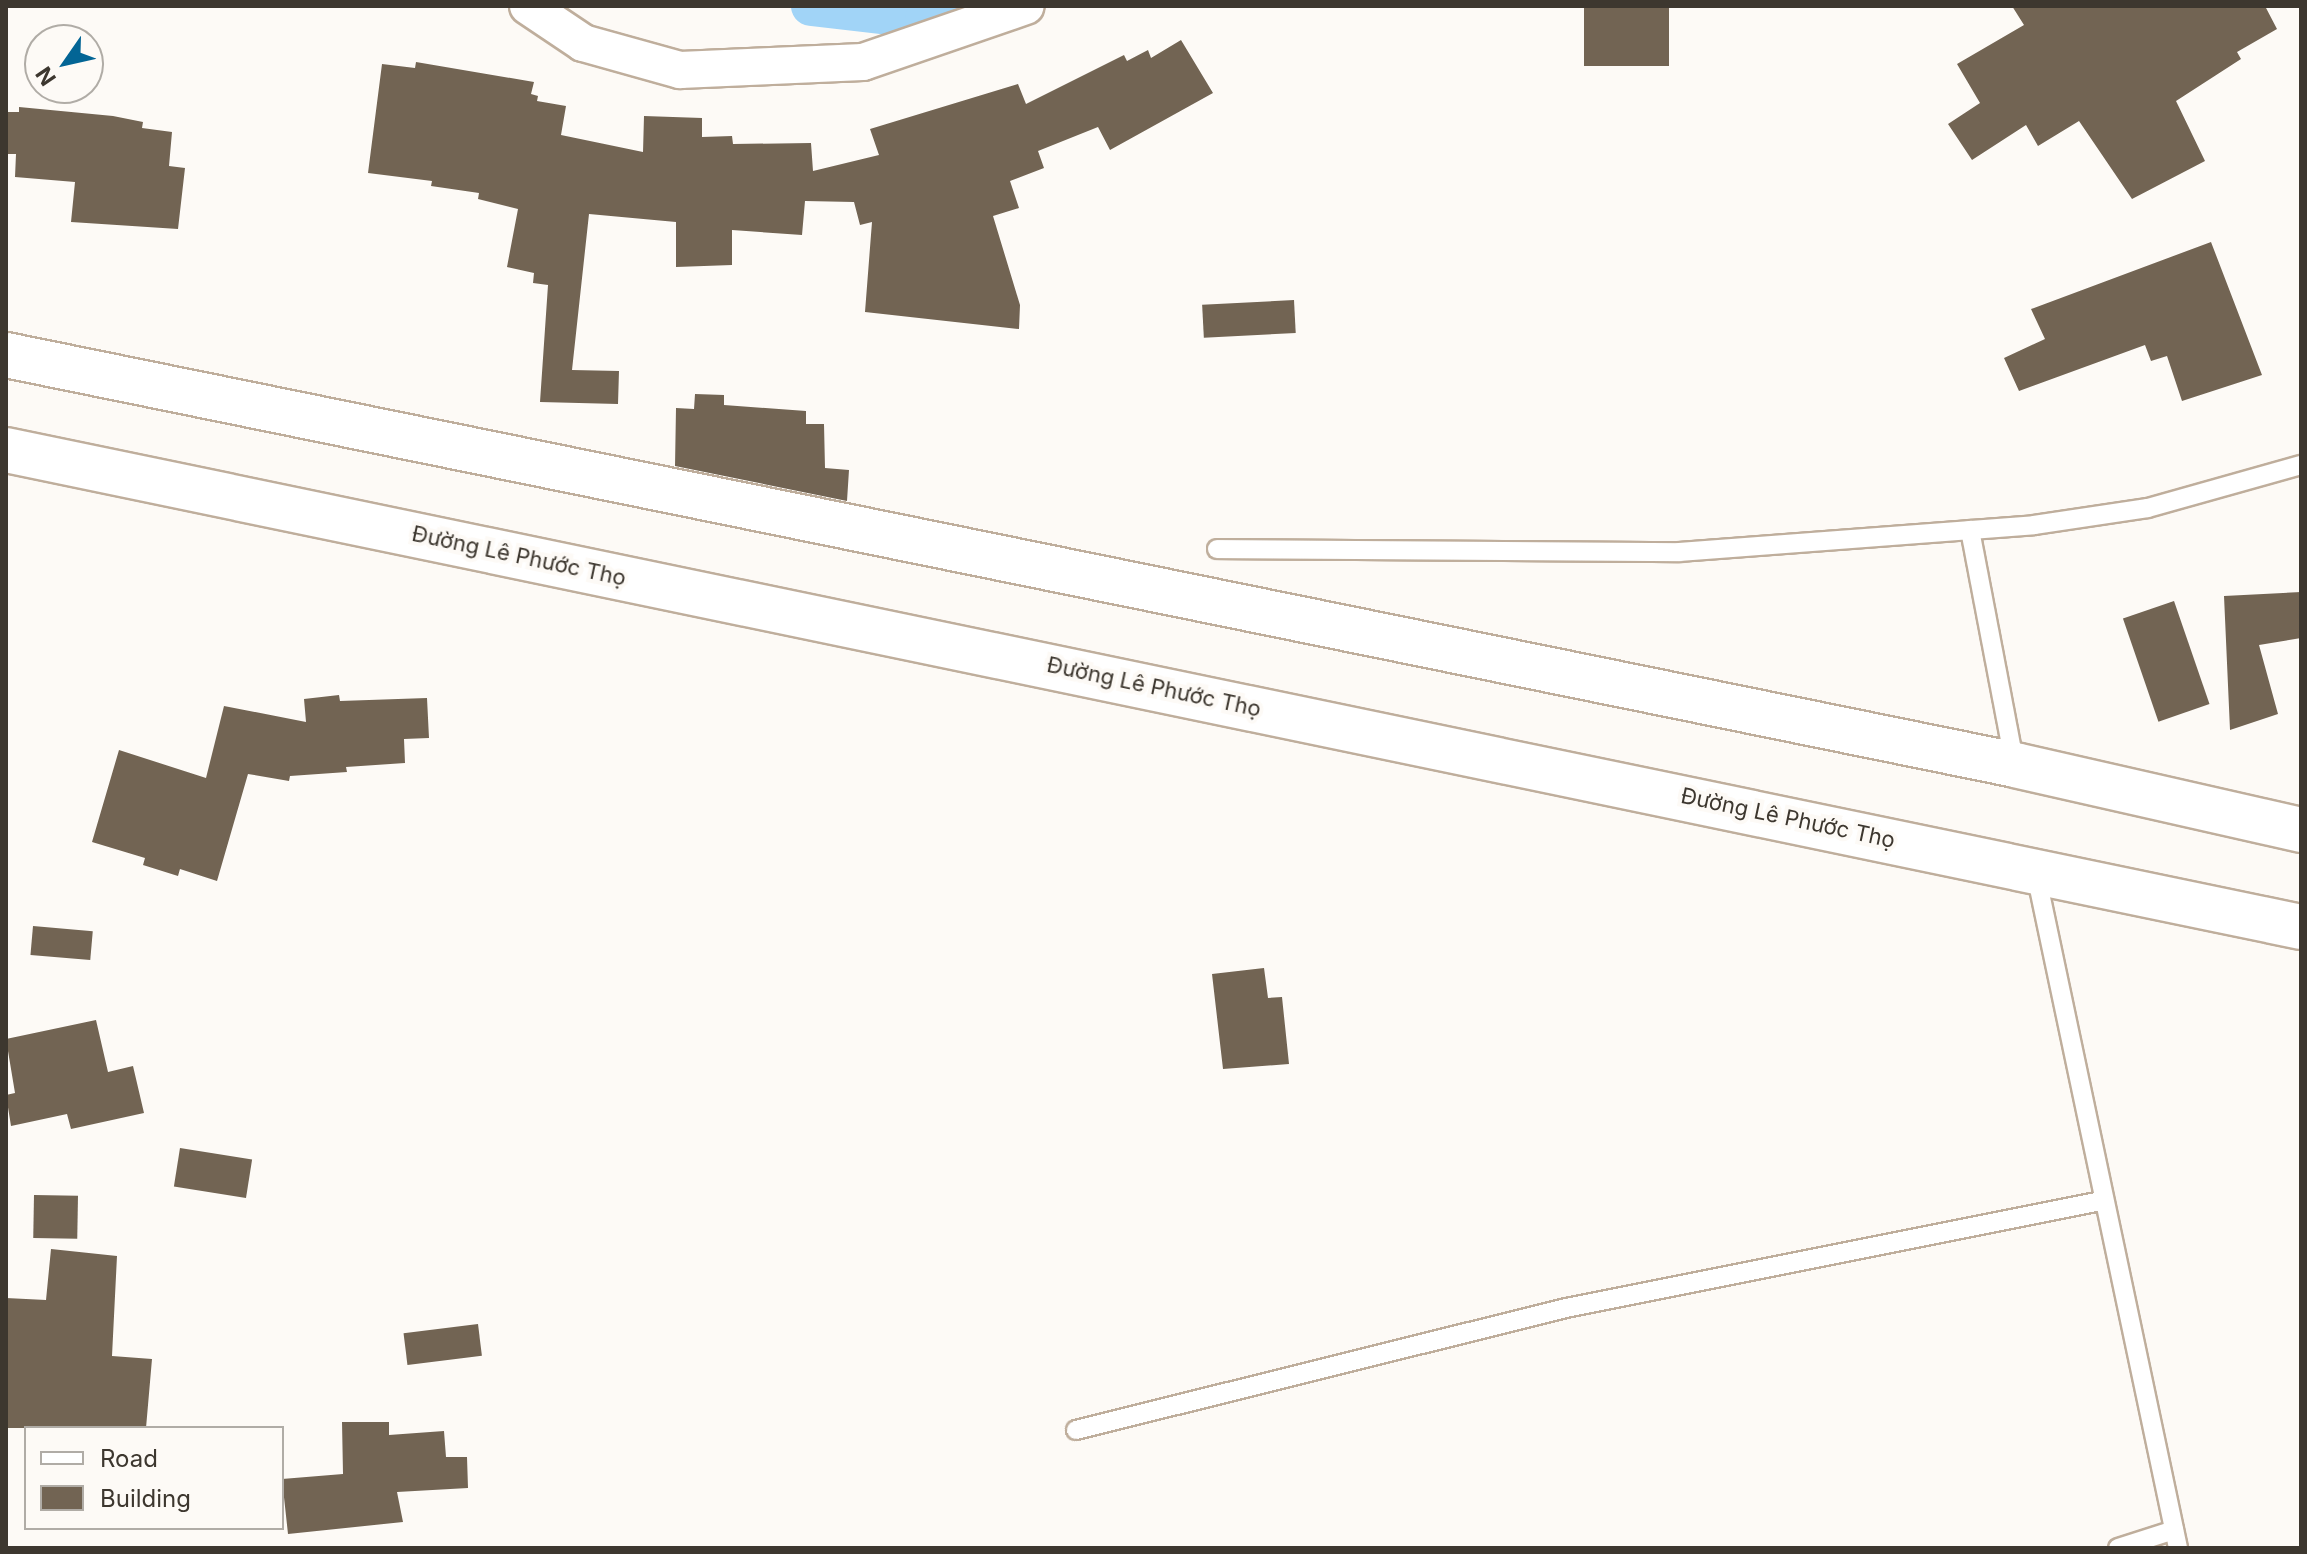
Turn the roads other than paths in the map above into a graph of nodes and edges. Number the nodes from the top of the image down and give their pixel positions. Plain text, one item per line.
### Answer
1 (528, 6) edge
2 (1026, 6) edge
3 (6, 355) edge
4 (6, 450) edge
5 (2301, 465) edge
6 (1970, 530) junction
7 (1217, 549) dead end
8 (2015, 765) junction
9 (2301, 830) edge
10 (2035, 869) junction
11 (2301, 927) edge
12 (2101, 1201) junction
13 (1076, 1430) dead end
14 (2176, 1539) edge
15 (2118, 1548) edge

1 - 2 street
3 - 8 street
4 - 10 street, Đường Lê Phước Thọ
5 - 6 lane
6 - 7 lane
6 - 8 lane
8 - 9 street
10 - 11 street, Đường Lê Phước Thọ
10 - 12 lane
12 - 13 lane
12 - 14 lane
14 - 15 lane

